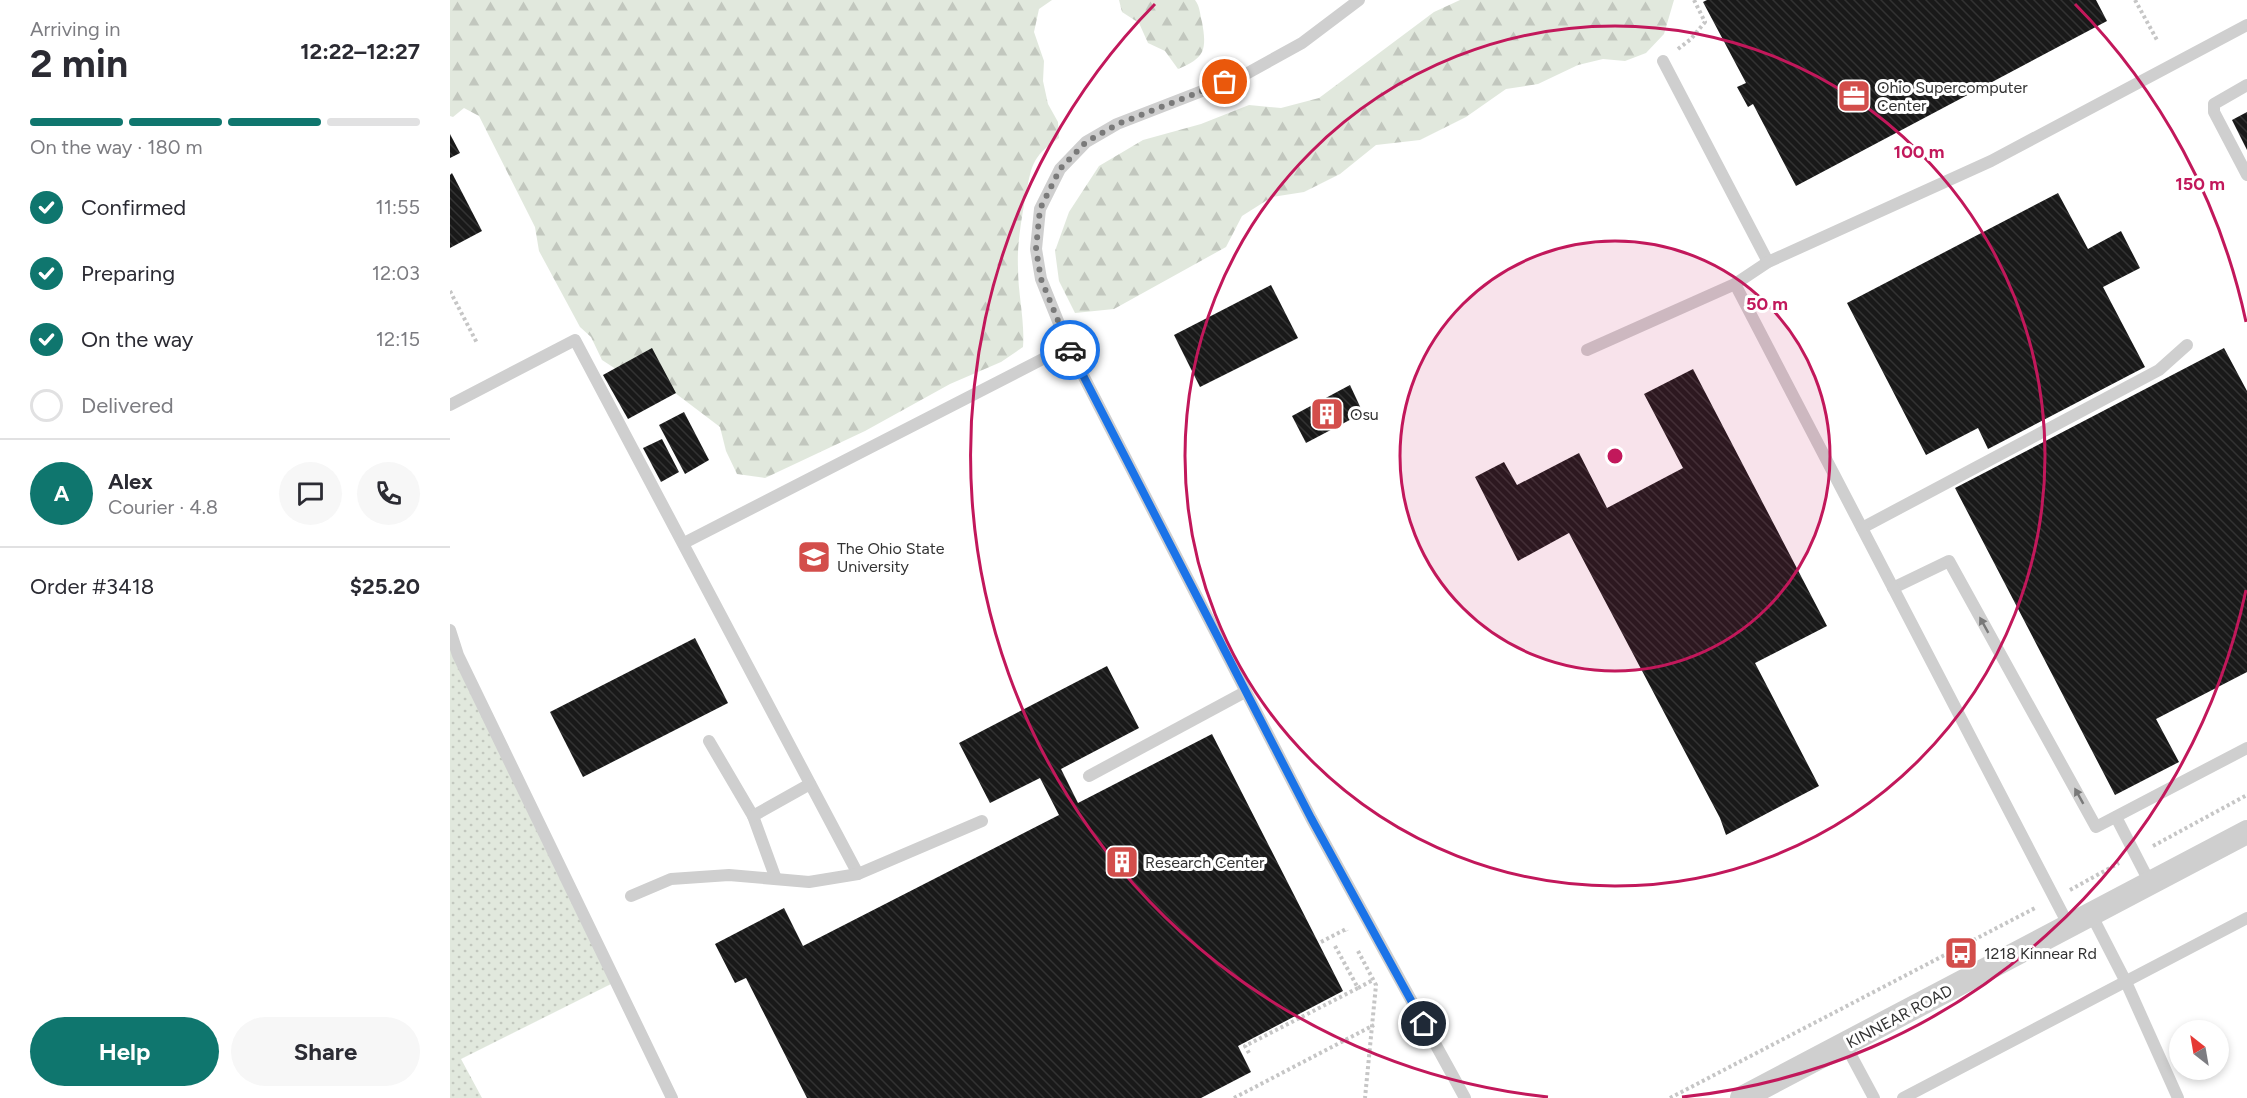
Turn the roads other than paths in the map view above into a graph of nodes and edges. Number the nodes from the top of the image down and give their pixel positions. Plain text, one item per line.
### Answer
1 (1359, 0) edge
2 (2247, 25) edge
3 (1663, 61) road end
4 (2247, 85) edge
5 (2247, 176) edge
6 (1768, 262) junction
7 (1735, 284) junction
8 (2187, 345) dead end
9 (1068, 346) junction
10 (1587, 350) dead end
11 (450, 405) edge
12 (1862, 528) junction
13 (684, 543) junction
14 (1893, 588) junction
15 (450, 630) edge
16 (1245, 692) junction
17 (709, 741) dead end
18 (2247, 748) edge
19 (1089, 776) dead end
20 (810, 784) junction
21 (753, 816) junction
22 (2116, 817) junction
23 (982, 821) dead end
24 (2247, 832) edge
25 (858, 874) junction
26 (776, 879) junction
27 (2150, 883) junction
28 (631, 896) dead end
29 (2091, 914) junction
30 (2247, 918) edge
31 (2069, 926) junction
32 (2126, 982) junction
33 (1845, 1044) junction
34 (672, 1098) edge
35 (1464, 1098) edge
36 (1742, 1098) edge
37 (1874, 1098) edge
38 (1903, 1098) edge
39 (2178, 1098) edge

1 - 9 lane
2 - 6 lane
3 - 6 lane
4 - 5 lane
6 - 7 lane
7 - 10 lane
7 - 12 lane
8 - 12 lane
9 - 13 lane
9 - 16 lane
11 - 13 lane
12 - 14 lane
13 - 20 lane
22 -> 14 lane
14 - 31 lane
15 - 34 lane
16 - 19 lane
16 - 35 lane
17 - 21 lane
18 - 22 lane
20 - 21 lane
20 - 25 lane
21 - 26 lane
22 - 27 lane
23 - 25 lane
24 - 27 street, KINNEAR ROAD
25 - 26 lane
26 - 28 lane
27 - 29 street, KINNEAR ROAD
29 - 31 street, KINNEAR ROAD
29 - 32 lane
30 - 32 lane
31 - 33 street, KINNEAR ROAD
32 - 38 lane
32 - 39 lane
33 - 36 street, KINNEAR ROAD
33 - 37 lane

